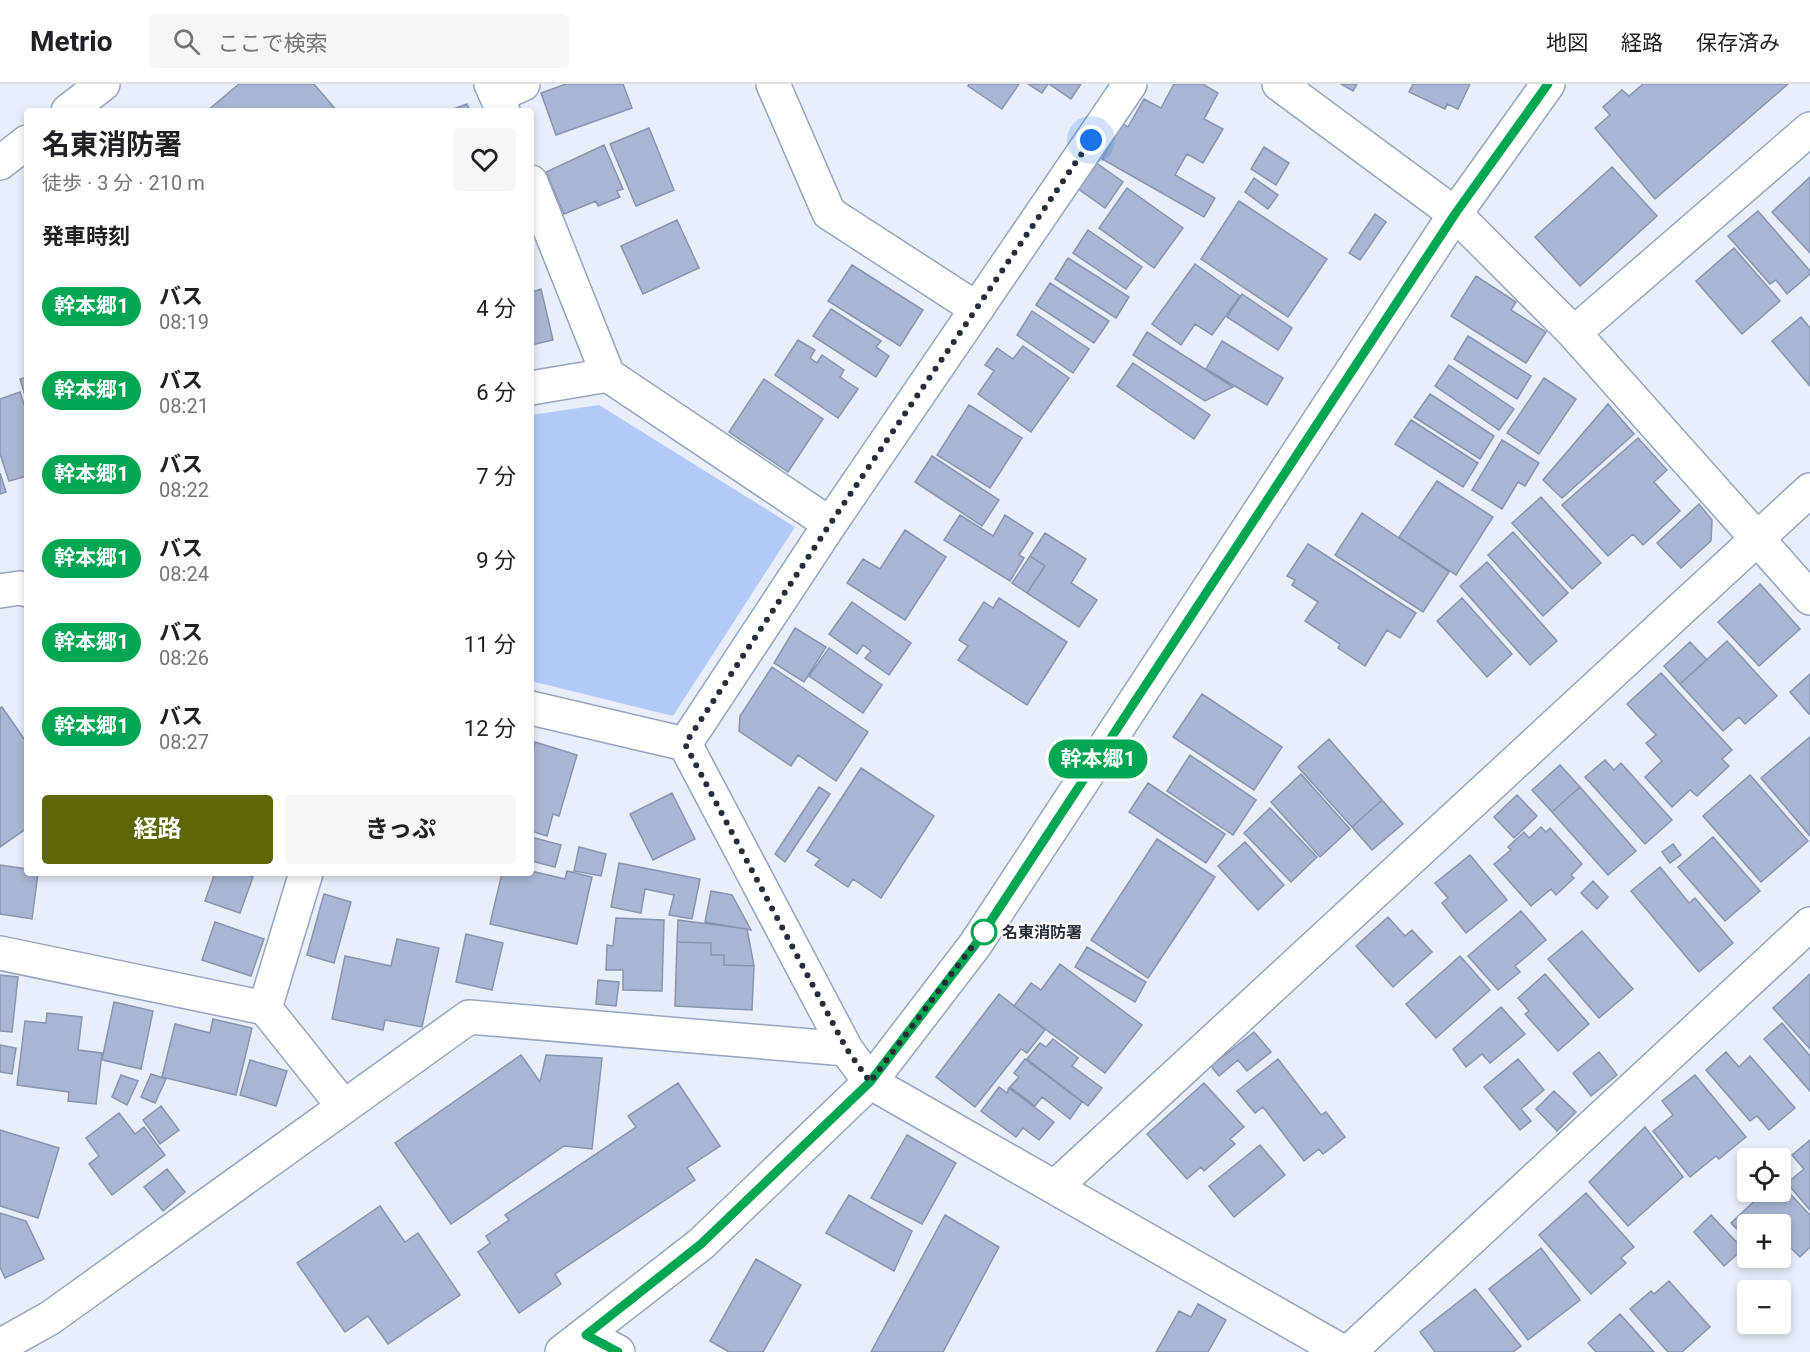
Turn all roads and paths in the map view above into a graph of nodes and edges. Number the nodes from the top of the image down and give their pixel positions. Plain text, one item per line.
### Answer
1 (103, 84) edge
2 (773, 84) edge
3 (1130, 84) edge
4 (1278, 84) edge
5 (1548, 84) edge
6 (72, 108) edge
7 (1810, 129) edge
8 (24, 144) edge
9 (0, 163) edge
10 (534, 190) edge
11 (1455, 214) junction
12 (976, 309) junction
13 (1574, 333) junction
14 (608, 375) junction
15 (534, 387) edge
16 (1810, 490) edge
17 (830, 524) junction
18 (1756, 538) junction
19 (24, 589) edge
20 (0, 591) edge
21 (1810, 598) edge
22 (534, 709) edge
23 (685, 744) junction
24 (305, 876) edge
25 (1810, 924) edge
26 (0, 953) edge
27 (265, 1008) junction
28 (846, 1048) junction
29 (870, 1082) junction
30 (344, 1107) junction
31 (1055, 1187) junction
32 (574, 1343) edge
33 (0, 1346) edge
34 (618, 1352) edge
35 (1343, 1352) edge
36 (1349, 1352) edge

1 - 6 street
2 - 12 street
3 - 12 street
4 - 11 street
5 - 11 street
7 - 13 street
8 - 9 street
10 - 14 street
11 - 13 street
11 - 29 street
12 - 17 street
13 - 18 street
14 - 15 street
14 - 17 street
16 - 18 street
17 - 23 street
18 - 21 street
18 - 31 street
19 - 20 street
22 - 23 street
23 - 28 street
24 - 27 street
25 - 36 street
26 - 27 street
27 - 30 street
28 - 29 street
28 - 30 street
29 - 31 street
29 - 32 street
30 - 33 street
31 - 35 street
32 - 34 street

